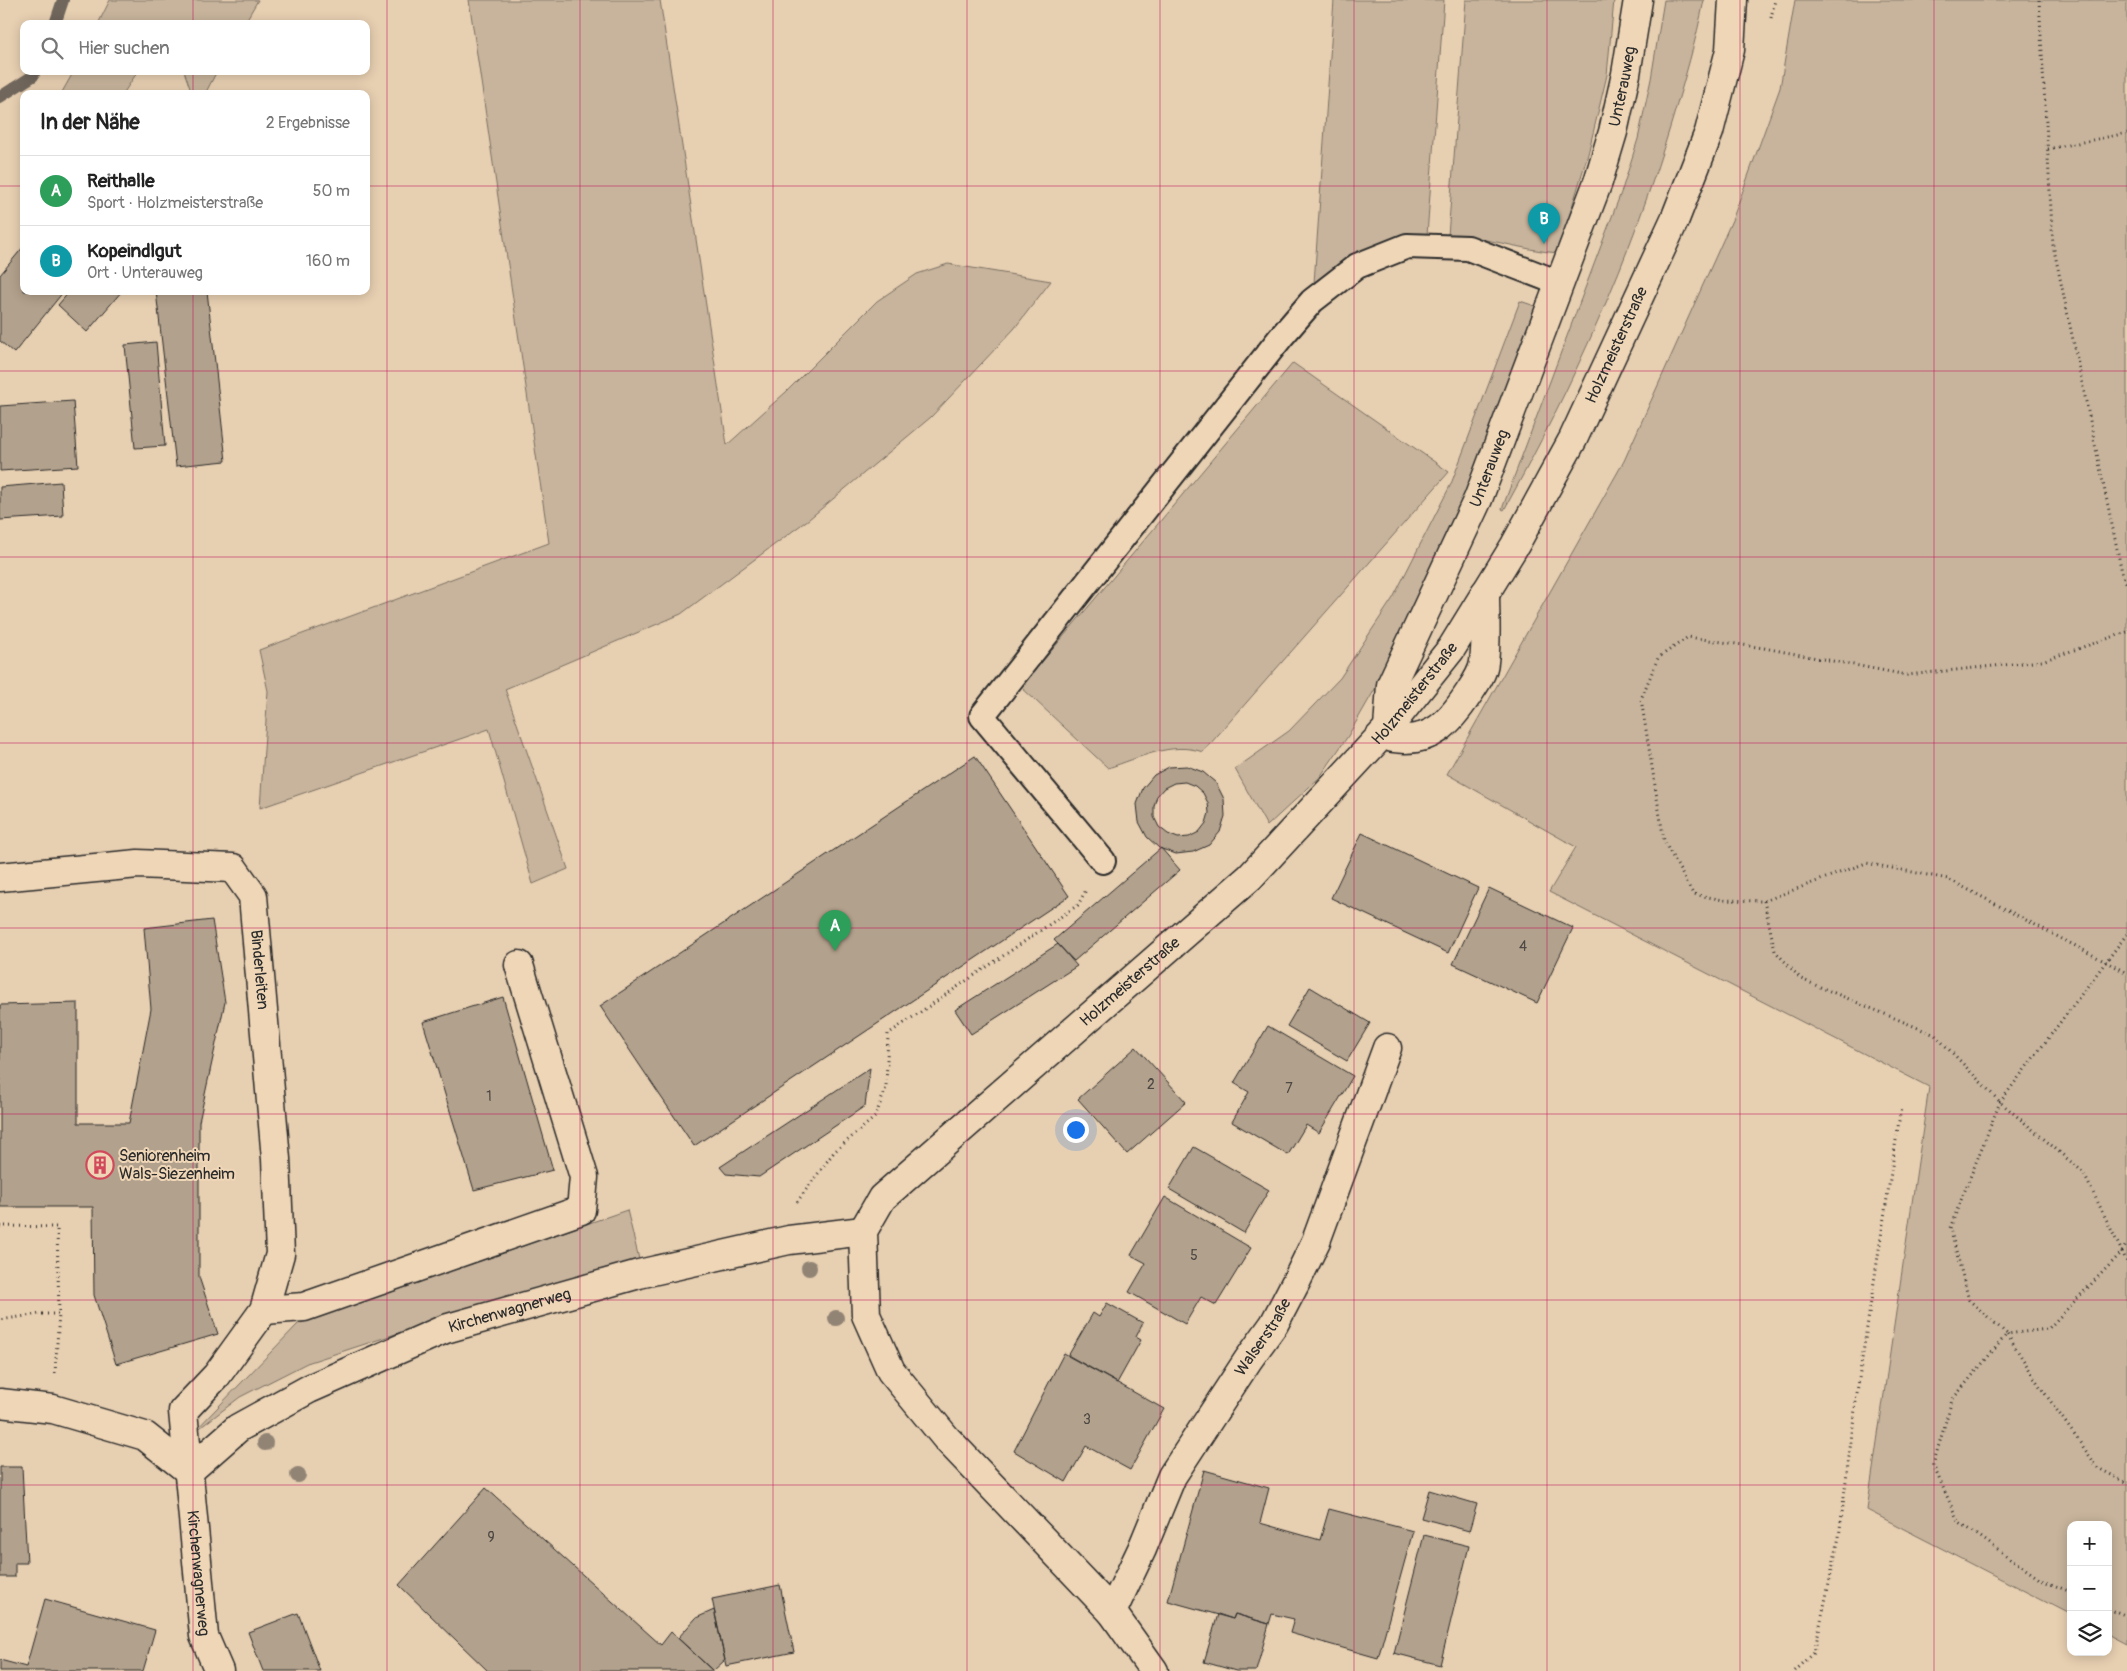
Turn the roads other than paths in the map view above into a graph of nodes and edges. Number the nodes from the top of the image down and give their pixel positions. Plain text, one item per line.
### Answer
1 (1638, 0) edge
2 (1733, 0) edge
3 (1559, 283) junction
4 (1485, 593) junction
5 (1388, 728) junction
6 (1103, 861) road end
7 (0, 877) edge
8 (519, 965) dead end
9 (1387, 1048) dead end
10 (863, 1231) junction
11 (264, 1310) junction
12 (0, 1403) edge
13 (189, 1471) junction
14 (1112, 1612) junction
15 (1157, 1670) edge
16 (219, 1671) edge

1 - 3 street, Unterauweg
2 - 4 street, Holzmeisterstraße
3 - 5 street, Unterauweg
3 - 6 lane
4 - 5 street, Holzmeisterstraße
4 - 5 street
5 - 10 street, Holzmeisterstraße
7 - 11 street, Binderleiten
8 - 11 street
9 - 14 street, Walserstraße
10 - 13 street, Kirchenwagnerweg
10 - 14 street
11 - 13 street, Binderleiten
12 - 13 street
13 - 16 street, Kirchenwagnerweg
14 - 15 street

